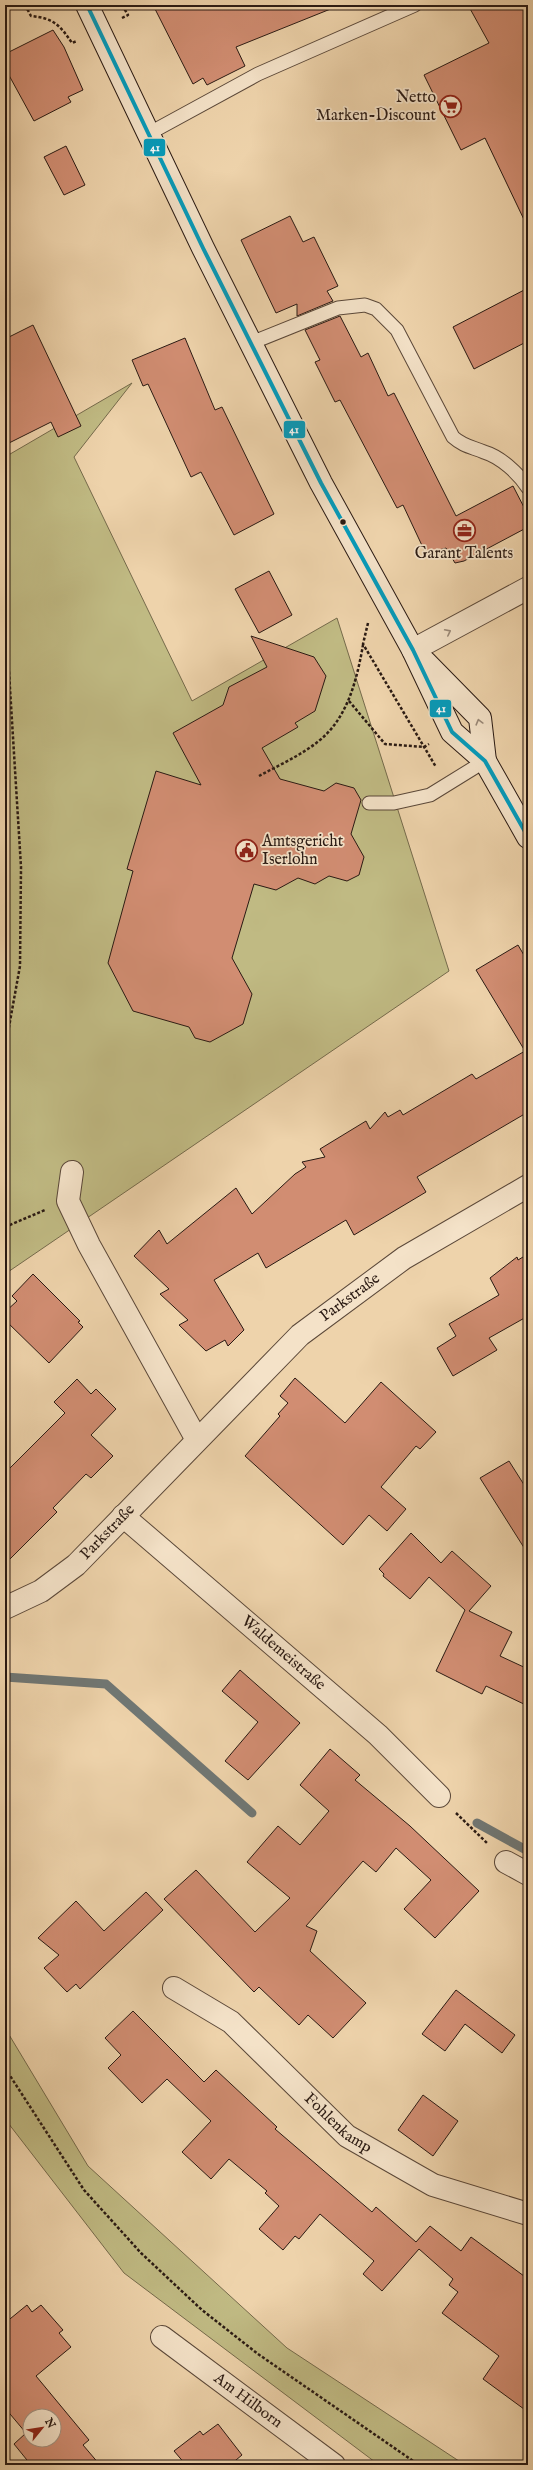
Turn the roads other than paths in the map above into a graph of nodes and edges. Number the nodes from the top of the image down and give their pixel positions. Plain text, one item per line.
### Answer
1 (87, 5) edge
2 (415, 5) edge
3 (148, 134) junction
4 (251, 344) junction
5 (528, 488) edge
6 (528, 588) edge
7 (413, 650) junction
8 (485, 760) junction
9 (369, 803) dead end
10 (528, 837) edge
11 (72, 1172) dead end
12 (528, 1186) edge
13 (197, 1440) junction
14 (123, 1516) junction
15 (5, 1608) edge
16 (439, 1796) road end
17 (506, 1862) road end
18 (528, 1874) edge
19 (174, 1988) dead end
20 (528, 2214) edge
21 (162, 2337) dead end
22 (334, 2465) edge

1 - 3 street
2 - 3 lane
3 - 4 street
4 - 5 lane
4 - 7 street
7 -> 6 street
7 - 8 street
8 -> 7 street
8 - 9 lane
8 - 10 street
11 - 13 street
12 - 13 street, Parkstraße
13 - 14 street, Parkstraße
14 - 15 street, Parkstraße
14 - 16 street, Waldemeistraße
17 - 18 street
19 - 20 street, Fohlenkamp
21 - 22 street, Am Hilborn

